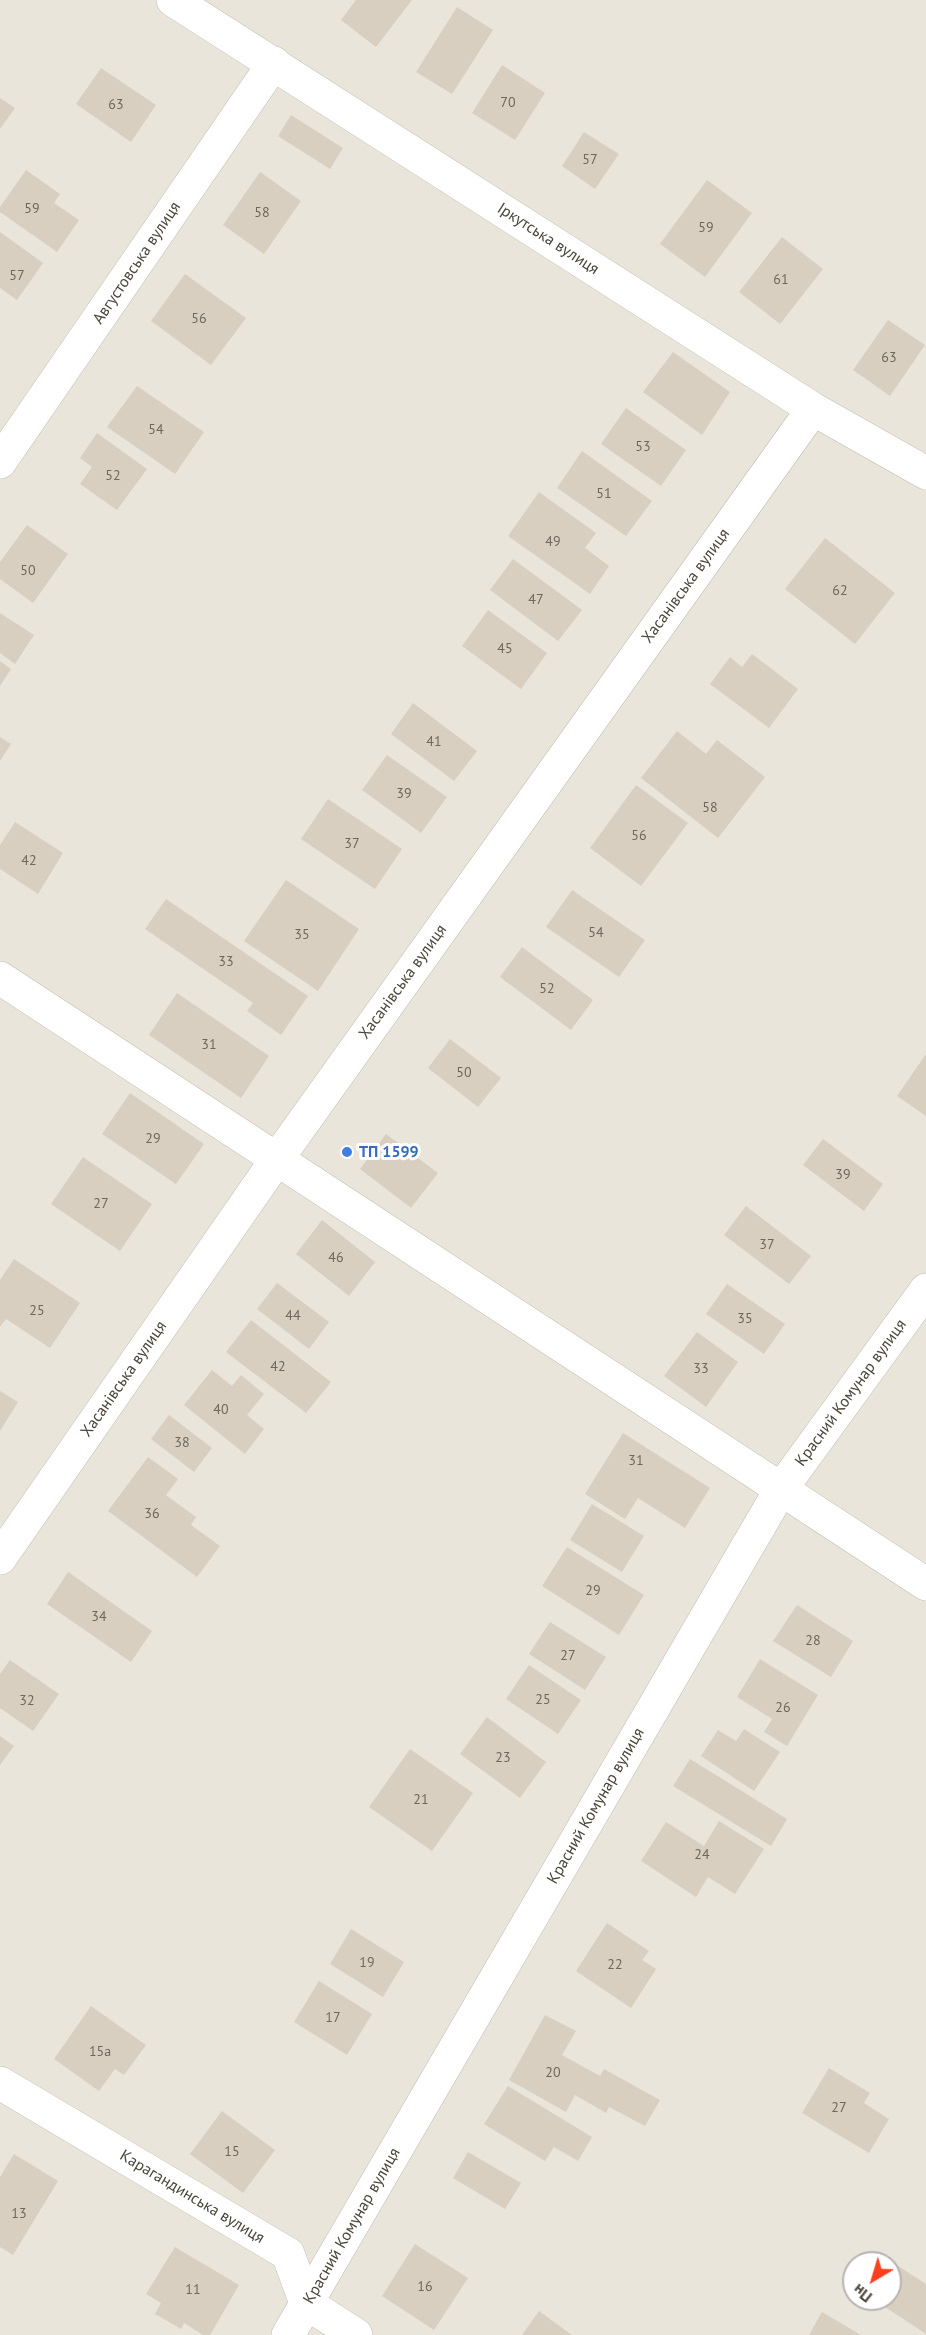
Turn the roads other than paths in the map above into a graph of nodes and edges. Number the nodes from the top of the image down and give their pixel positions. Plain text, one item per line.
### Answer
1 (173, 0) edge
2 (274, 63) junction
3 (813, 409) junction
4 (0, 462) edge
5 (926, 473) edge
6 (0, 978) edge
7 (277, 1159) junction
8 (926, 1290) edge
9 (781, 1489) junction
10 (0, 1558) edge
11 (926, 1584) edge
12 (0, 2084) edge
13 (306, 2303) junction
14 (288, 2335) edge
15 (356, 2335) edge

1 - 2 street, Іркутська вулиця
2 - 3 street, Іркутська вулиця
2 - 4 street, Августовська вулиця
3 - 5 street, Іркутська вулиця
3 - 7 street, Хасанівська вулиця
6 - 7 street
7 - 9 street
7 - 10 street, Хасанівська вулиця
8 - 9 street, Красний Комунар вулиця
9 - 11 street
9 - 13 street, Красний Комунар вулиця
12 - 13 street, Карагандинська вулиця
13 - 14 street, Красний Комунар вулиця
13 - 15 street

